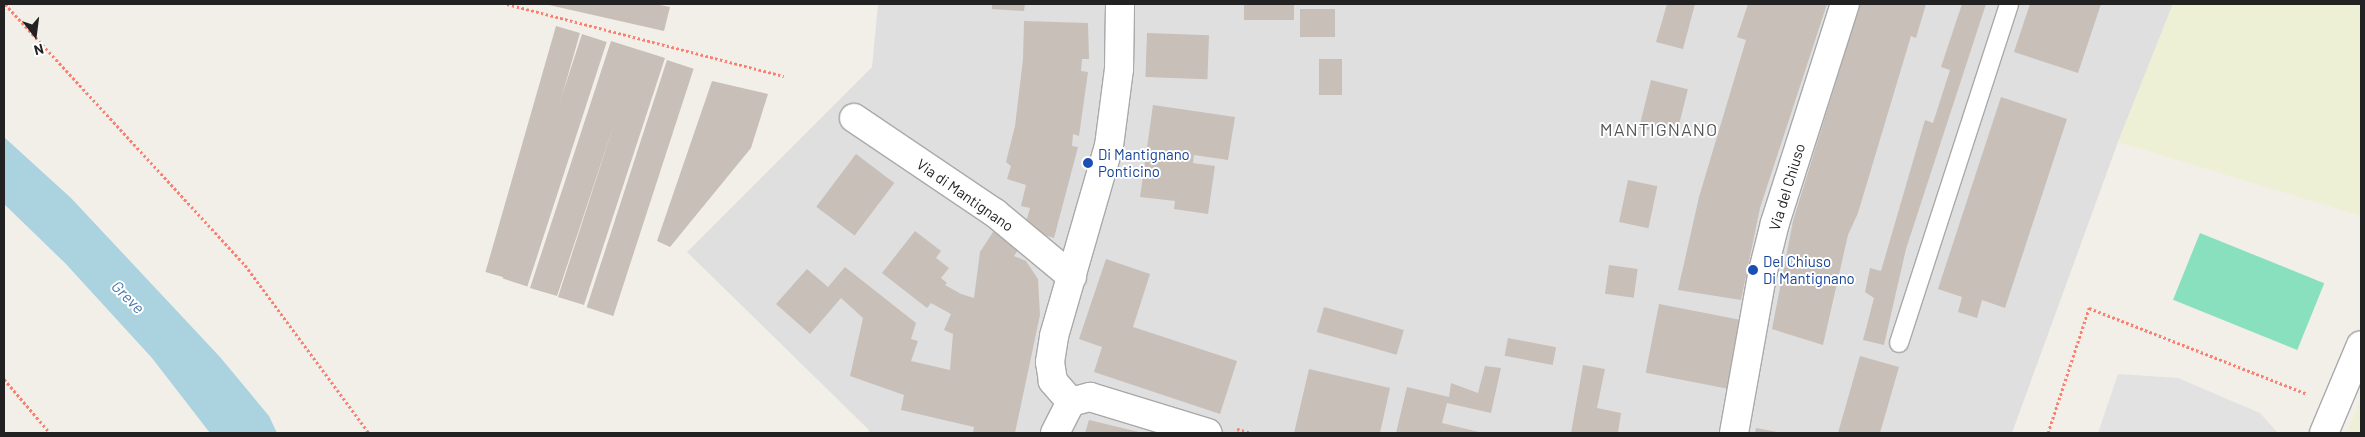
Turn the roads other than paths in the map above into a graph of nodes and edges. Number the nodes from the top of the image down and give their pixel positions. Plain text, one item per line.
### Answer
1 (1120, 4) edge
2 (1845, 4) edge
3 (2009, 4) edge
4 (854, 118) dead end
5 (1072, 277) junction
6 (1899, 343) dead end
7 (2361, 345) edge
8 (1070, 402) junction
9 (1055, 433) edge
10 (1208, 433) edge
11 (1734, 433) edge
12 (2324, 433) edge

1 - 5 street
2 - 11 street, Via del Chiuso
3 - 6 lane
4 - 5 street, Via di Mantignano
5 - 8 street
7 - 12 street
8 - 9 street
8 - 10 street

